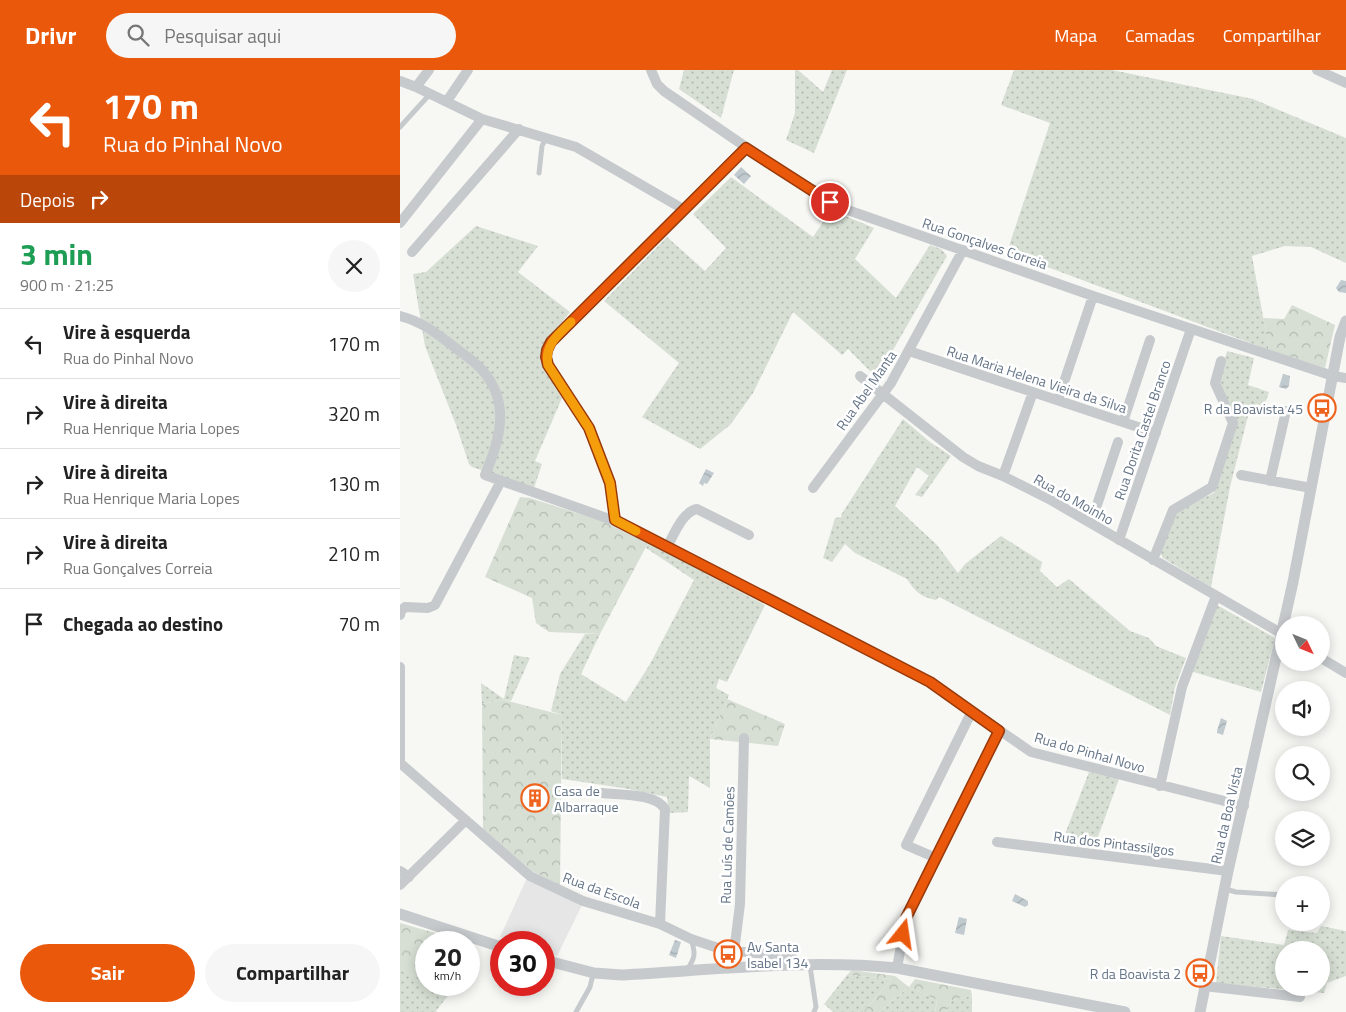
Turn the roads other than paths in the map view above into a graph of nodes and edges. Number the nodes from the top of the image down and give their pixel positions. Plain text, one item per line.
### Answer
1 (429, 70) edge
2 (468, 70) edge
3 (651, 70) edge
4 (1317, 70) edge
5 (400, 81) edge
6 (1346, 83) edge
7 (416, 87) junction
8 (430, 94) junction
9 (447, 101) junction
10 (482, 119) junction
11 (400, 127) edge
12 (519, 130) junction
13 (546, 138) junction
14 (746, 148) junction
15 (539, 173) dead end
16 (683, 210) junction
17 (400, 223) edge
18 (963, 250) junction
19 (412, 252) dead end
20 (1093, 296) junction
21 (400, 316) edge
22 (1346, 322) edge
23 (1192, 329) junction
24 (1150, 340) dead end
25 (909, 351) junction
26 (1221, 361) dead end
27 (860, 376) dead end
28 (1333, 376) junction
29 (1346, 378) edge
30 (1033, 392) junction
31 (882, 394) junction
32 (1058, 400) junction
33 (1286, 411) dead end
34 (1123, 422) junction
35 (1156, 433) junction
36 (1118, 442) dead end
37 (1241, 475) dead end
38 (1003, 476) junction
39 (501, 480) junction
40 (1270, 481) junction
41 (813, 488) dead end
42 (1311, 488) junction
43 (615, 520) junction
44 (1091, 523) junction
45 (750, 535) dead end
46 (1119, 540) junction
47 (667, 547) junction
48 (1153, 560) junction
49 (1216, 596) junction
50 (400, 616) edge
51 (1286, 616) edge
52 (1275, 629) edge
53 (1330, 663) edge
54 (400, 667) edge
55 (1275, 669) edge
56 (1346, 673) edge
57 (972, 711) junction
58 (999, 731) junction
59 (744, 738) dead end
60 (400, 763) edge
61 (1160, 786) junction
62 (602, 793) dead end
63 (1244, 806) junction
64 (466, 820) junction
65 (997, 842) dead end
66 (936, 858) junction
67 (1228, 871) junction
68 (404, 874) edge
69 (400, 885) edge
70 (1224, 889) junction
71 (1275, 894) edge
72 (400, 914) edge
73 (660, 924) junction
74 (691, 938) junction
75 (490, 943) edge
76 (734, 952) junction
77 (555, 963) edge
78 (805, 965) junction
79 (897, 968) junction
80 (686, 971) junction
81 (594, 973) junction
82 (1204, 986) junction
83 (1300, 997) dead end
84 (576, 1012) edge
85 (814, 1012) edge
86 (1125, 1012) edge
87 (1200, 1012) edge

1 - 7 street
2 - 9 street
3 - 14 street, Rua Gonçalves Correia
4 - 6 street
5 - 7 street
7 - 8 street
8 - 9 street
8 - 11 lane
9 - 10 street
10 - 12 street
10 - 17 street
12 - 13 street
12 - 19 street
13 - 15 lane
13 - 16 street
14 - 16 street
14 - 18 street, Rua Gonçalves Correia
16 - 43 street
18 - 20 street, Rua Gonçalves Correia
18 - 25 street, Rua Abel Manta
20 - 23 street, Rua Gonçalves Correia
20 - 32 street
21 - 39 street, Rua do Pinhal Novo
22 - 28 street, Rua da Boa Vista
23 - 28 street, Rua Gonçalves Correia
23 - 35 street, Rua Dorita Castel Branco
24 - 34 street
25 - 30 street, Rua Maria Helena Vieira da Silva
25 - 31 street, Rua Abel Manta
26 - 48 street
27 - 31 street, Rua do Moinho
28 - 29 street, Rua Gonçalves Correia
28 - 42 street, Rua da Boa Vista
30 - 32 street, Rua Maria Helena Vieira da Silva
30 - 38 street
31 - 38 street, Rua do Moinho
31 - 41 street, Rua Abel Manta
32 - 34 street, Rua Maria Helena Vieira da Silva
33 - 40 street
34 - 35 street, Rua Maria Helena Vieira da Silva
35 - 46 street, Rua Dorita Castel Branco
36 - 44 street
37 - 40 street
38 - 44 street, Rua do Moinho
39 - 43 street, Rua do Pinhal Novo
39 - 50 street
40 - 42 street
42 - 51 street, Rua da Boa Vista
43 - 47 street, Rua do Pinhal Novo
44 - 46 street, Rua do Moinho
45 - 47 street
46 - 48 street, Rua do Moinho
47 - 57 street, Rua do Pinhal Novo
48 - 49 street, Rua do Moinho
49 - 52 street, Rua do Moinho
49 - 61 street
53 - 56 street
54 - 60 street
55 - 63 street, Rua da Boa Vista
57 - 58 street, Rua do Pinhal Novo
57 - 66 street
58 - 61 street, Rua do Pinhal Novo
58 - 66 street
59 - 76 street, Rua Luís de Camões
60 - 64 street, Rua da Escola
61 - 63 street, Rua do Pinhal Novo
62 - 73 street
63 - 67 street, Rua da Boa Vista
64 - 68 street
64 - 73 street, Rua da Escola
65 - 67 street, Rua dos Pintassilgos
66 - 79 street
67 - 70 street, Rua da Boa Vista
68 - 69 street
70 - 71 lane
70 - 82 street, Rua da Boa Vista
72 - 75 street
73 - 74 street, Rua da Escola
74 - 76 street, Rua da Escola
74 - 80 lane
76 - 78 street, Rua da Escola
77 - 81 street
78 - 79 street
78 - 80 street
78 - 85 lane
79 - 86 street
80 - 81 street
81 - 84 lane
82 - 83 street
82 - 87 street, Rua da Boa Vista

